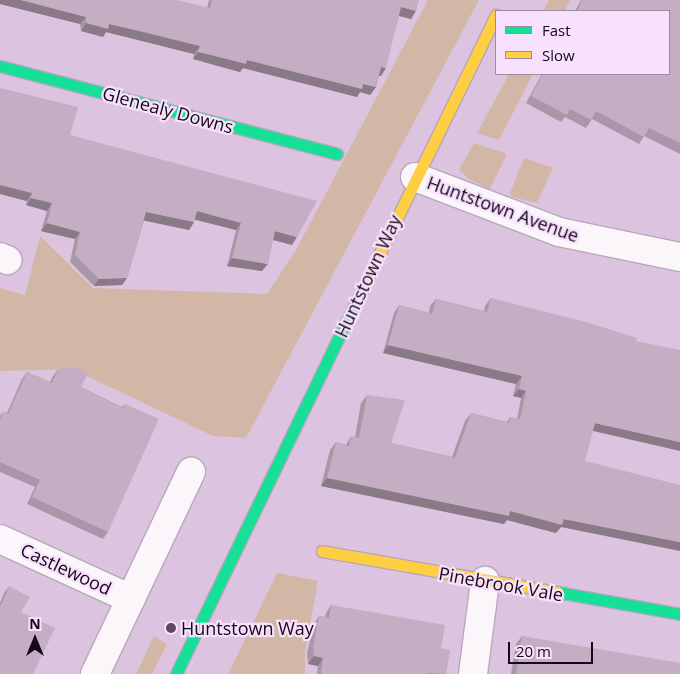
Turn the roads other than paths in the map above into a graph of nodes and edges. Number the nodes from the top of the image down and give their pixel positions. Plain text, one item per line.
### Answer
1 (495, 16) edge
2 (0, 66) edge
3 (337, 154) dead end
4 (415, 177) junction
5 (680, 258) edge
6 (191, 472) dead end
7 (0, 538) edge
8 (322, 551) dead end
9 (485, 582) junction
10 (131, 599) junction
11 (680, 614) edge
12 (95, 674) edge
13 (176, 674) edge
14 (473, 674) edge

1 - 4 street, Huntstown Way
2 - 3 street, Glenealy Downs
4 - 5 street, Huntstown Avenue
4 - 13 street, Huntstown Way
6 - 10 street, Castlewood
7 - 10 street, Castlewood
8 - 9 street, Pinebrook Vale
9 - 11 street, Pinebrook Vale
9 - 14 street
10 - 12 street, Castlewood

